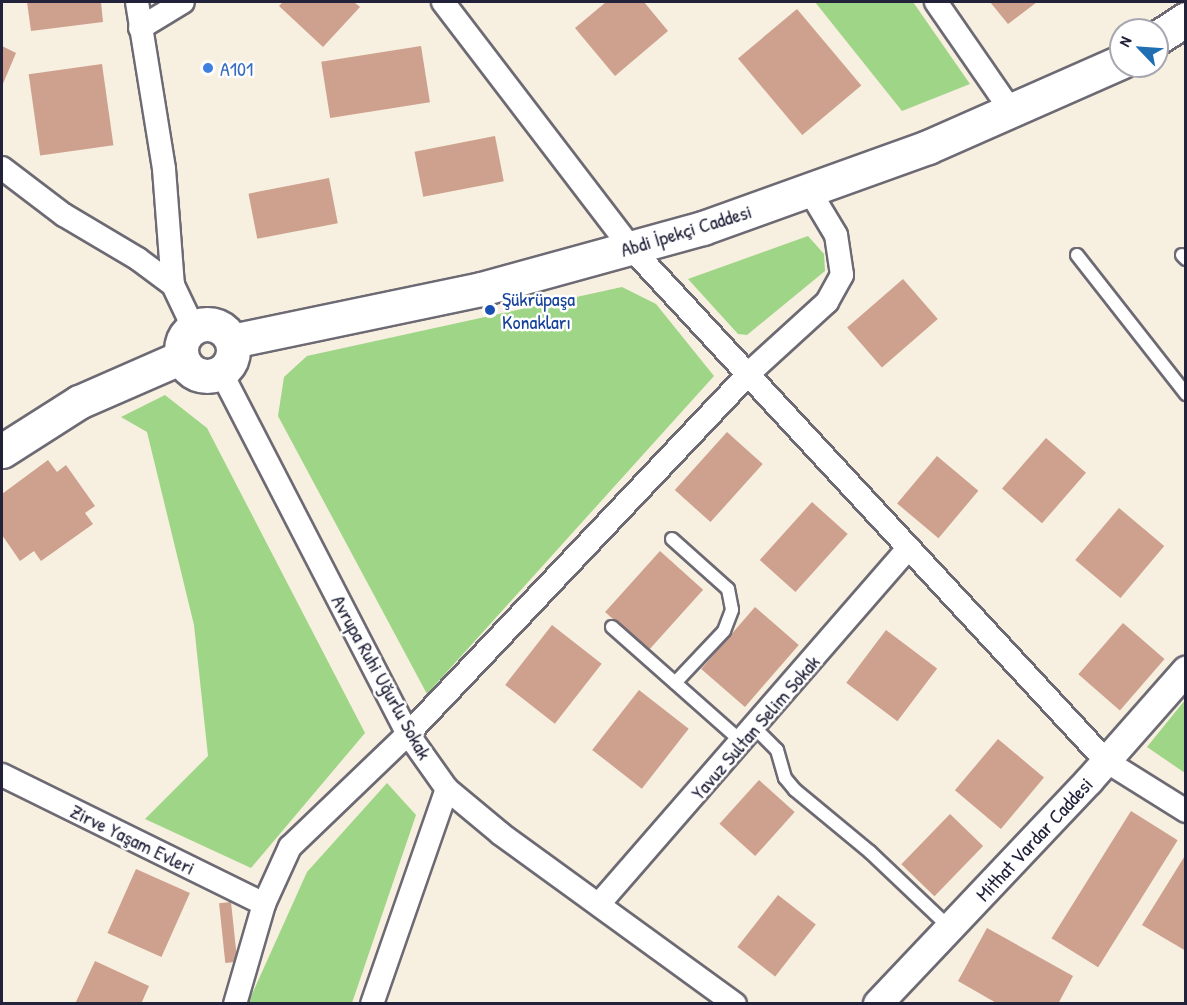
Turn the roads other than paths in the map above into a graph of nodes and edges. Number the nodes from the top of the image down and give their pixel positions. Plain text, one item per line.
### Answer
1 (137, 2) edge
2 (183, 2) edge
3 (442, 2) edge
4 (936, 2) edge
5 (1185, 19) edge
6 (140, 28) junction
7 (1169, 30) edge
8 (1109, 68) edge
9 (1012, 112) junction
10 (2, 168) edge
11 (809, 190) junction
12 (631, 248) junction
13 (1077, 255) dead end
14 (173, 285) junction
15 (193, 327) junction
16 (232, 341) junction
17 (182, 357) junction
18 (221, 372) junction
19 (748, 374) junction
20 (1185, 394) edge
21 (2, 451) edge
22 (672, 539) dead end
23 (909, 548) junction
24 (612, 627) dead end
25 (1185, 671) edge
26 (675, 683) junction
27 (408, 734) junction
28 (748, 735) junction
29 (1106, 761) junction
30 (2, 775) edge
31 (447, 789) junction
32 (1185, 811) edge
33 (264, 904) junction
34 (598, 904) junction
35 (950, 928) junction
36 (235, 1004) edge
37 (372, 1004) edge
38 (735, 1004) edge
39 (878, 1004) edge

1 - 6 street
2 - 6 street
3 - 12 street
4 - 9 street
5 - 7 main road
6 - 14 street
8 - 9 main road, Abdi İpekçi Caddesi
9 - 11 main road, Abdi İpekçi Caddesi
10 - 14 street
11 - 12 main road, Abdi İpekçi Caddesi
11 - 19 street
12 - 16 main road, Abdi İpekçi Caddesi
12 - 19 street
13 - 20 lane
14 - 15 street
15 - 16 main road
15 - 17 main road
16 - 18 main road
17 - 18 main road
17 - 21 main road
18 - 27 street, Avrupa Ruhi Uğurlu Sokak
19 - 23 street
19 - 27 street
22 - 26 lane
23 - 28 street, Yavuz Sultan Selim Sokak
23 - 29 street
24 - 26 lane
25 - 29 street, Mithat Vardar Caddesi
26 - 28 lane
27 - 31 street, Avrupa Ruhi Uğurlu Sokak
27 - 33 street
28 - 34 street, Yavuz Sultan Selim Sokak
28 - 35 lane
29 - 32 street
29 - 35 street, Mithat Vardar Caddesi
30 - 33 street, Zirve Yaşam Evleri
31 - 34 street, Avrupa Ruhi Uğurlu Sokak
31 - 37 street
33 - 36 street
34 - 38 street, Avrupa Ruhi Uğurlu Sokak
35 - 39 street, Mithat Vardar Caddesi

